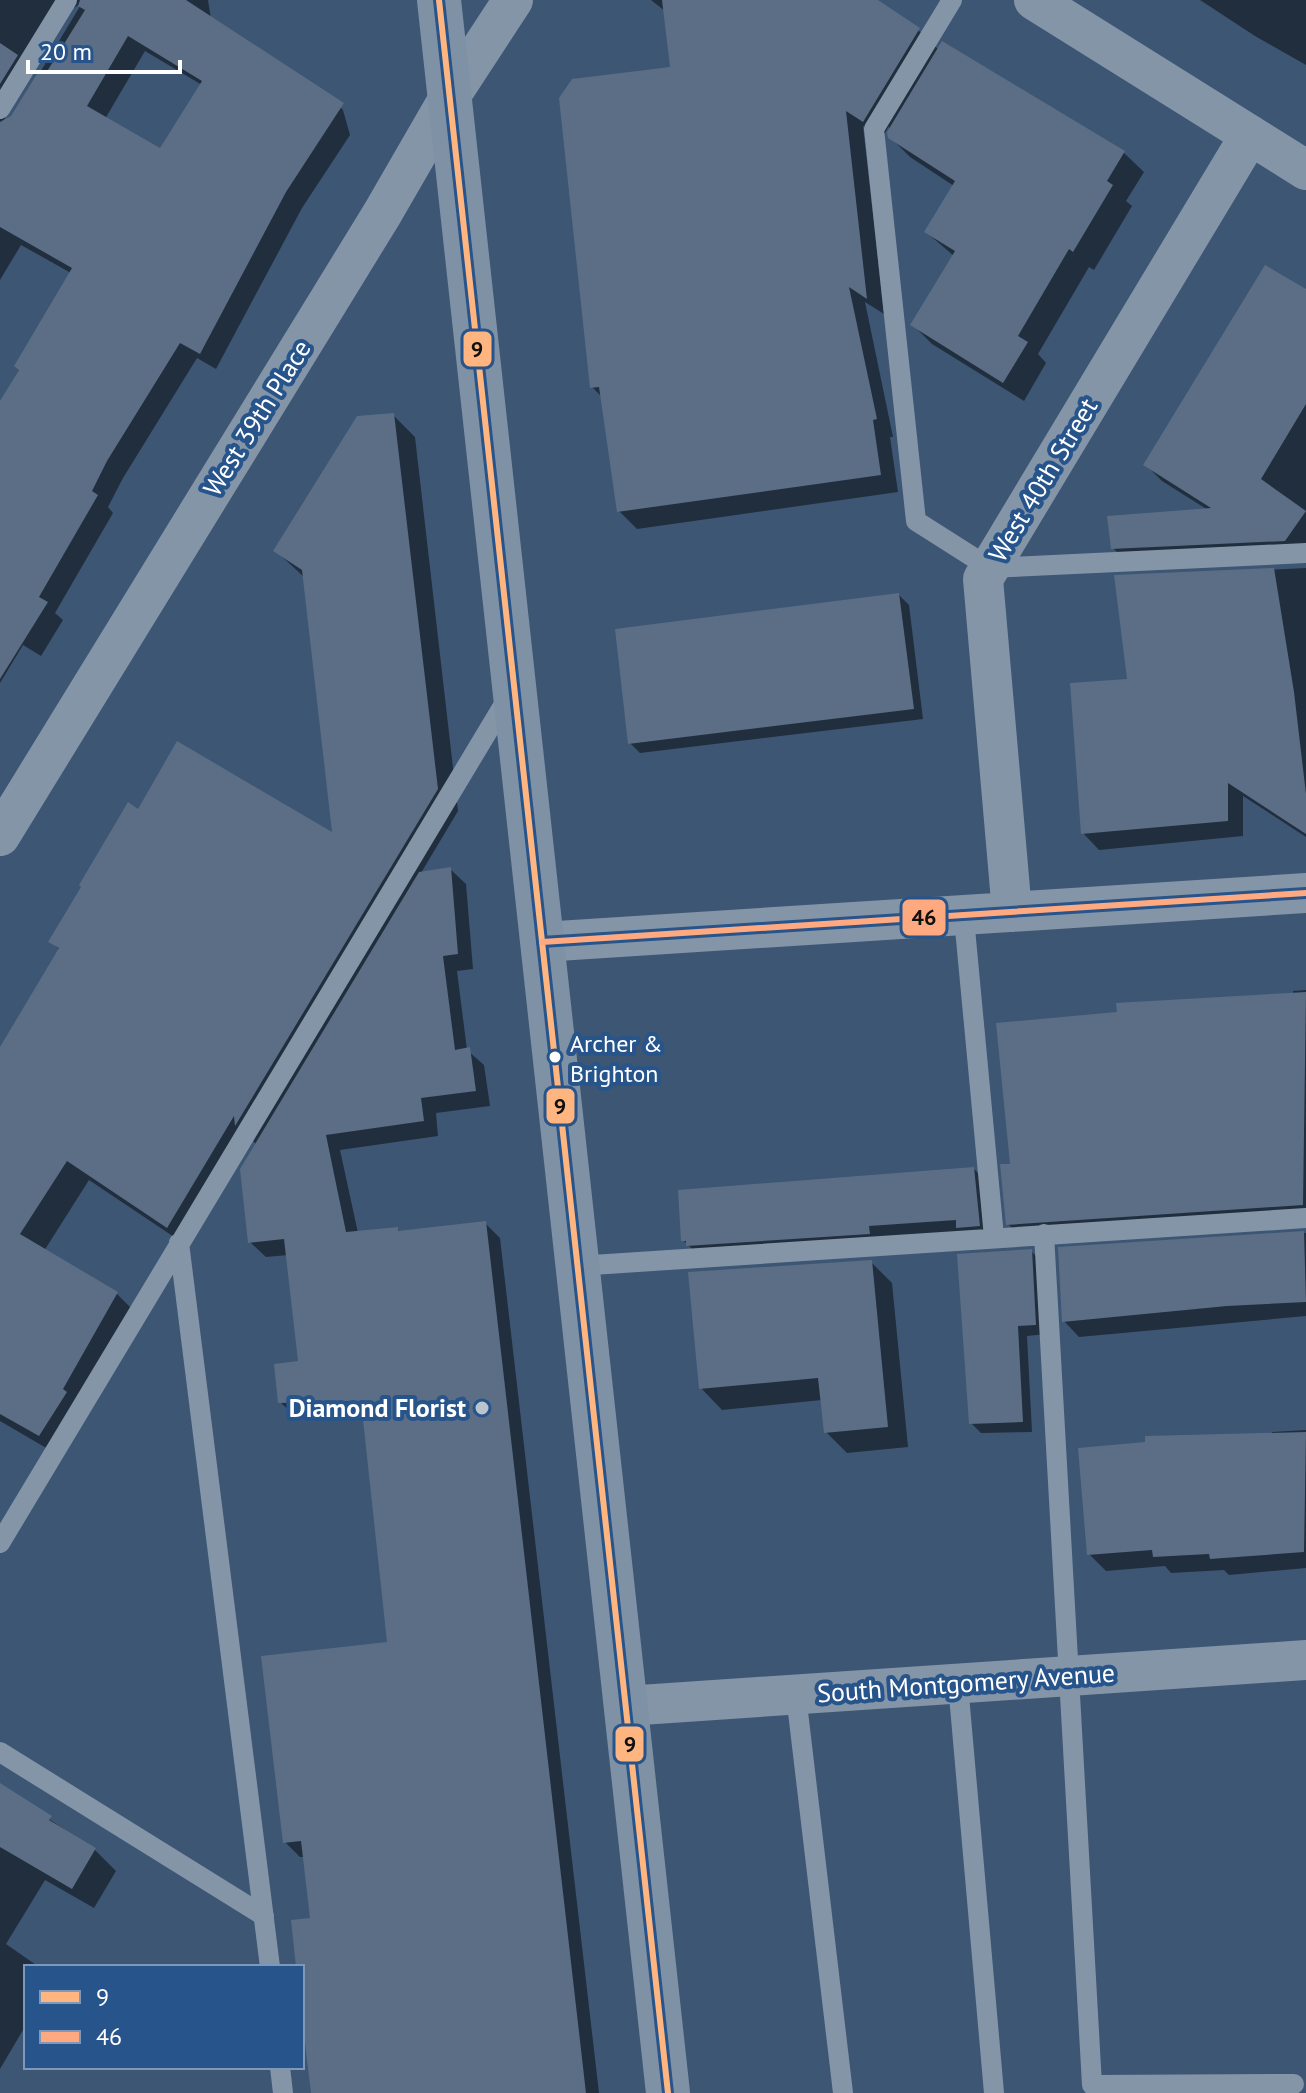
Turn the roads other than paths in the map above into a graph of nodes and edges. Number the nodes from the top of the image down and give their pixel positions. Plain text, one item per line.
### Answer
1 (67, 0) edge
2 (439, 0) edge
3 (513, 0) edge
4 (952, 0) edge
5 (1034, 0) edge
6 (449, 98) junction
7 (0, 109) edge
8 (1250, 135) junction
9 (1306, 170) edge
10 (1306, 553) edge
11 (990, 568) junction
12 (514, 687) junction
13 (0, 836) edge
14 (1306, 893) edge
15 (1012, 912) junction
16 (964, 918) junction
17 (542, 942) junction
18 (1306, 1218) edge
19 (1044, 1234) junction
20 (994, 1237) junction
21 (179, 1243) junction
22 (577, 1266) junction
23 (0, 1543) edge
24 (1306, 1660) edge
25 (1069, 1676) junction
26 (958, 1684) junction
27 (796, 1695) junction
28 (626, 1706) junction
29 (0, 1752) edge
30 (264, 1916) junction
31 (270, 1965) edge
32 (280, 2069) edge
33 (1294, 2084) dead end
34 (283, 2093) edge
35 (668, 2093) edge
36 (843, 2093) edge
37 (994, 2093) edge

1 - 7 lane
2 - 6 main road
3 - 6 street, West 39th Place
4 - 11 lane
5 - 8 street
6 - 12 main road
6 - 13 street, West 39th Place
8 - 9 street
8 - 11 street, West 40th Street
10 - 11 lane
11 - 15 street, West 40th Street
12 - 17 main road
12 - 21 lane
14 - 15 street
15 - 16 street
16 - 17 street
16 - 20 lane
17 - 22 main road
18 - 19 lane
19 - 20 lane
19 - 25 lane
20 - 22 lane
21 - 23 lane
21 - 30 lane
22 - 28 main road
24 - 25 street, South Montgomery Avenue
25 - 26 street, South Montgomery Avenue
25 - 33 lane
26 - 27 street, South Montgomery Avenue
26 - 37 lane
27 - 28 street, South Montgomery Avenue
27 - 36 lane
28 - 35 main road
29 - 30 lane
30 - 31 lane
32 - 34 lane

